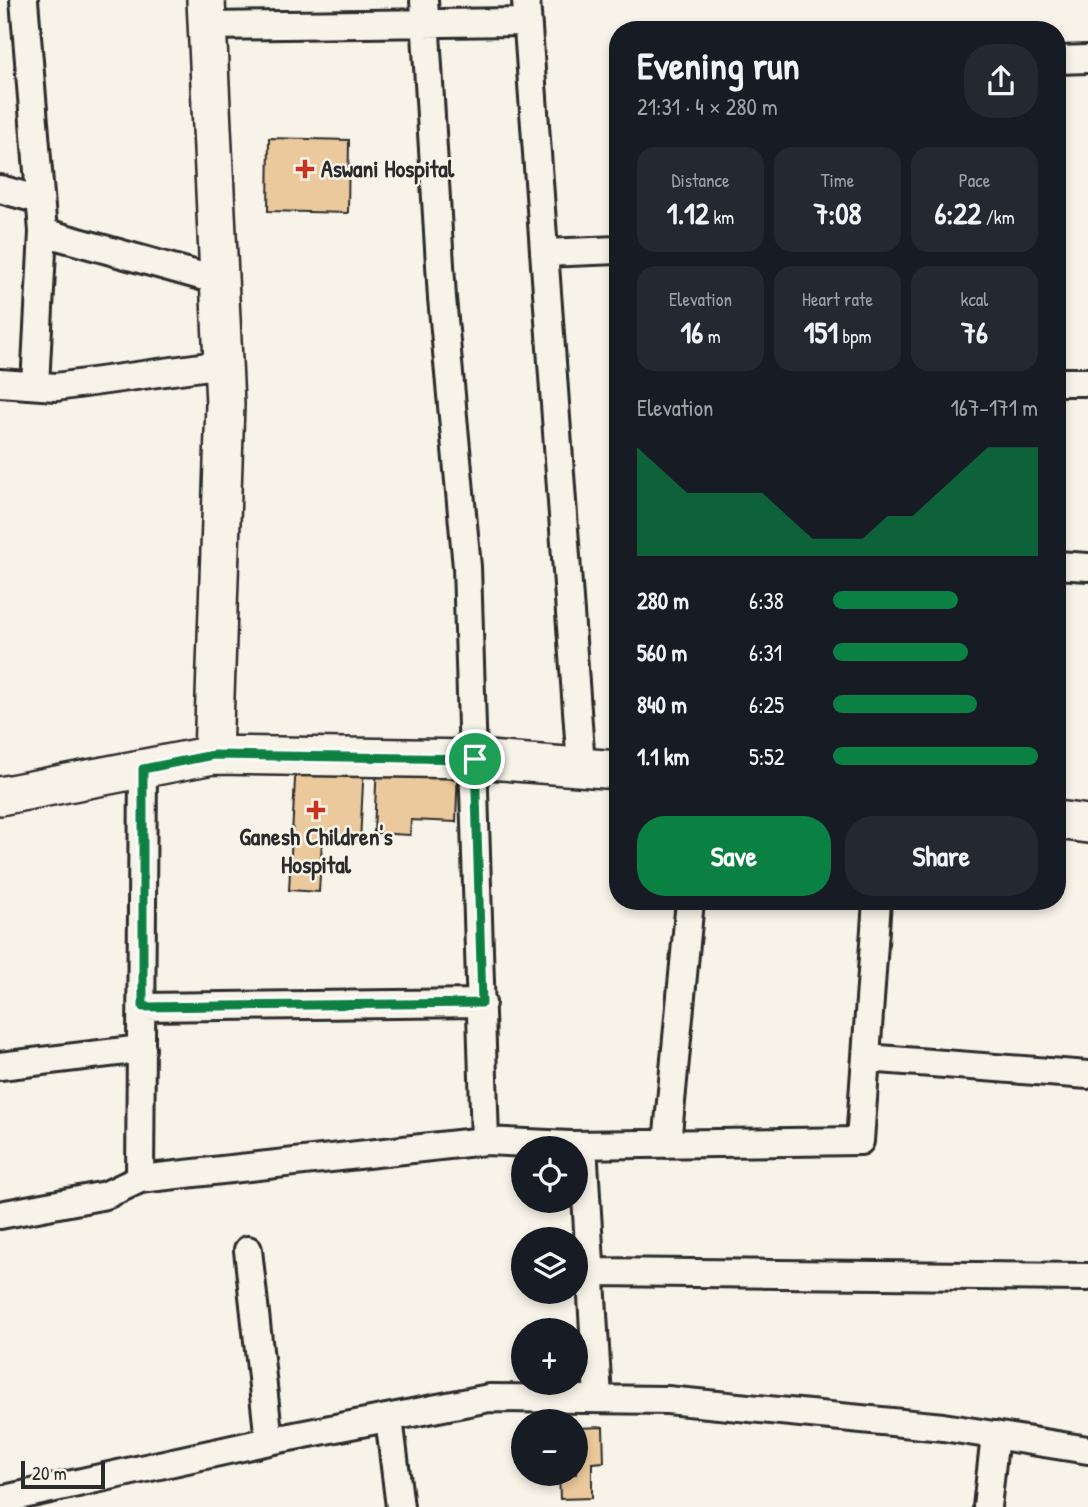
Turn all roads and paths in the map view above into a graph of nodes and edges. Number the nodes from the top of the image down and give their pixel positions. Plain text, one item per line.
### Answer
1 (24, 0) edge
2 (526, 11) edge
3 (424, 12) edge
4 (207, 13) edge
5 (1088, 59) edge
6 (1066, 60) edge
7 (0, 189) edge
8 (40, 200) junction
9 (43, 232) junction
10 (609, 250) edge
11 (544, 253) junction
12 (219, 281) junction
13 (223, 364) junction
14 (1066, 382) edge
15 (1088, 382) edge
16 (0, 383) edge
17 (35, 385) junction
18 (1066, 566) edge
19 (1088, 567) edge
20 (213, 755) junction
21 (475, 759) junction
22 (581, 766) junction
23 (143, 769) junction
24 (609, 769) edge
25 (0, 796) edge
26 (1066, 821) edge
27 (1088, 824) edge
28 (689, 910) edge
29 (876, 910) edge
30 (482, 1003) junction
31 (143, 1007) junction
32 (142, 1049) junction
33 (866, 1058) junction
34 (0, 1066) edge
35 (1088, 1075) edge
36 (485, 1141) junction
37 (511, 1142) edge
38 (667, 1144) junction
39 (588, 1145) edge
40 (140, 1179) junction
41 (587, 1213) edge
42 (0, 1215) edge
43 (248, 1250) dead end
44 (590, 1272) junction
45 (1088, 1277) edge
46 (598, 1398) junction
47 (389, 1418) junction
48 (995, 1435) junction
49 (269, 1441) junction
50 (1088, 1450) edge
51 (0, 1500) edge
52 (400, 1507) edge
53 (987, 1507) edge

1 - 8 street
2 - 3 street
2 - 11 street
3 - 4 street
3 - 21 street
4 - 12 street
5 - 6 street
7 - 8 street
8 - 9 street
9 - 12 street
9 - 17 street
10 - 11 street
11 - 22 street
12 - 13 street
13 - 17 street
13 - 20 street
14 - 15 street
16 - 17 street
18 - 19 street
20 - 21 street
20 - 23 street
21 - 22 street
21 - 30 street
22 - 24 street
23 - 25 street
23 - 31 street
26 - 27 street
28 - 38 street
29 - 33 street
30 - 31 street
30 - 36 street
31 - 32 street
32 - 34 street
32 - 40 street
33 - 35 street
33 - 38 street
36 - 37 street
36 - 40 street
38 - 39 street
40 - 42 street
41 - 44 street
43 - 49 street
44 - 45 street
44 - 46 street
46 - 47 street
46 - 48 street
47 - 49 street
47 - 52 street
48 - 50 street
48 - 53 street
49 - 51 street

